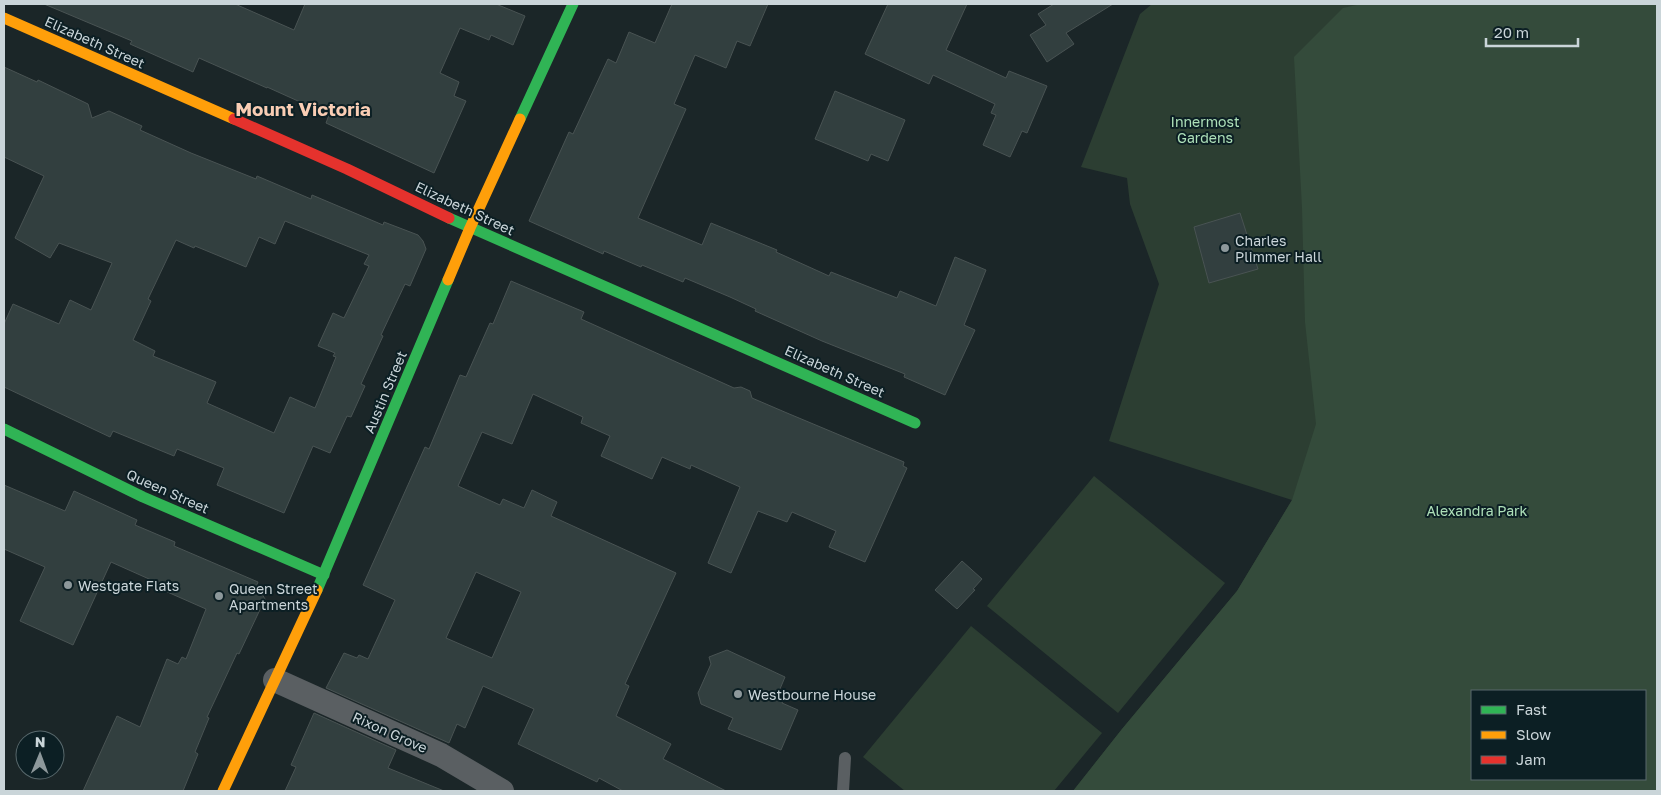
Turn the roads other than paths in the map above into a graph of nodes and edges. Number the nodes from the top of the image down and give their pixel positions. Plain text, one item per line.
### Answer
1 (573, 4) edge
2 (4, 18) edge
3 (470, 228) junction
4 (915, 422) dead end
5 (4, 429) edge
6 (324, 575) junction
7 (274, 680) junction
8 (844, 758) dead end
9 (223, 791) edge
10 (502, 791) edge
11 (843, 791) edge

1 - 3 street, Austin Street
2 - 3 street, Elizabeth Street
3 - 4 street, Elizabeth Street
3 - 6 street, Austin Street
5 - 6 street, Queen Street
6 - 7 street, Austin Street
7 - 9 street, Austin Street
7 - 10 street, Rixon Grove
8 - 11 lane

